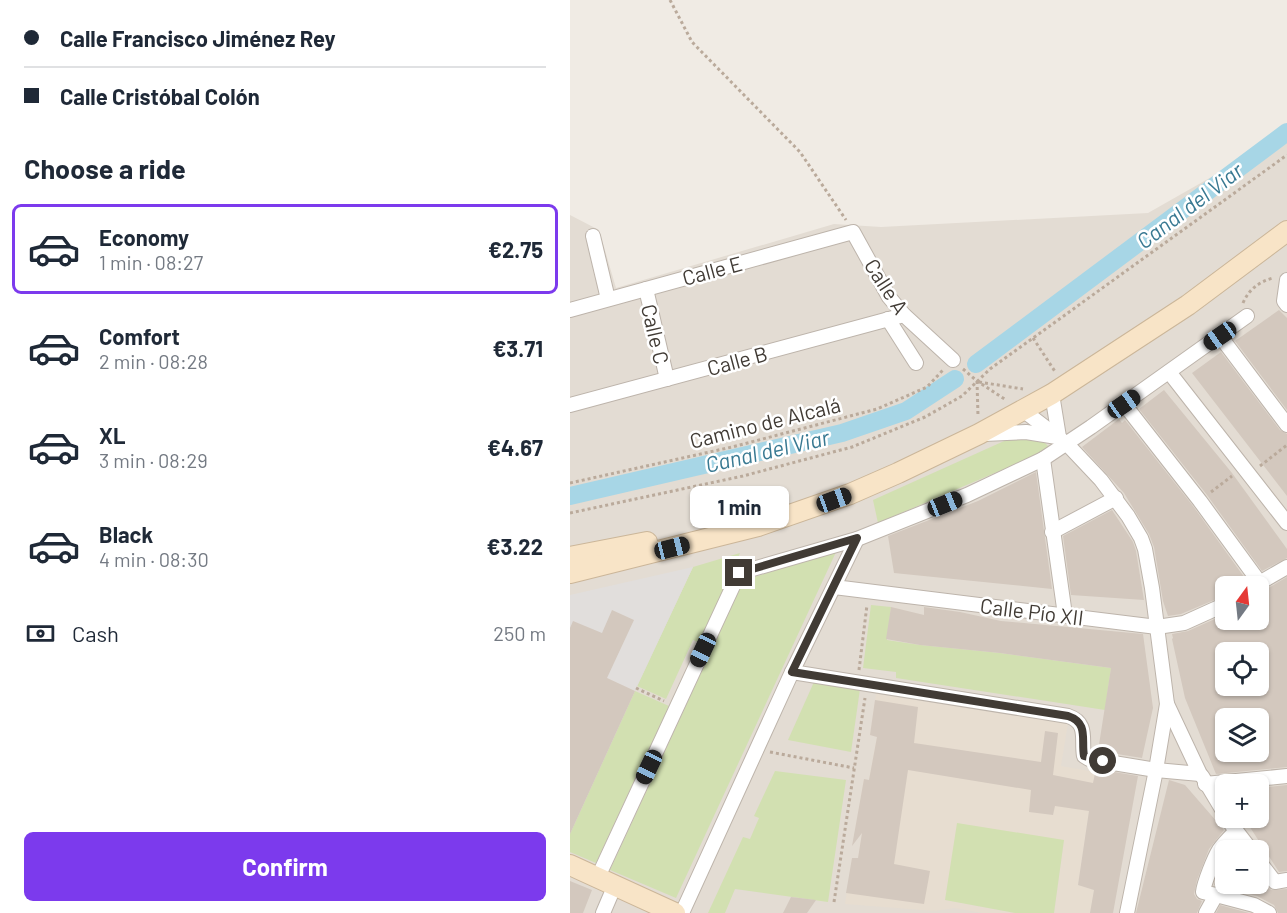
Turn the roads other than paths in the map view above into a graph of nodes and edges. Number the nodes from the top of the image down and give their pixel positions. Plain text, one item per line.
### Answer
1 (853, 232) joint
2 (1286, 232) edge
3 (593, 236) dead end
4 (1287, 280) edge
5 (646, 289) junction
6 (608, 299) junction
7 (1287, 305) edge
8 (570, 310) edge
9 (903, 315) junction
10 (1247, 316) road end
11 (888, 319) junction
12 (1220, 336) junction
13 (953, 360) road end
14 (916, 363) dead end
15 (1169, 372) junction
16 (667, 379) junction
17 (1055, 386) junction
18 (1124, 404) junction
19 (570, 405) edge
20 (1024, 411) junction
21 (1287, 425) edge
22 (979, 434) junction
23 (1063, 440) junction
24 (1043, 459) junction
25 (898, 473) junction
26 (1116, 498) junction
27 (1287, 523) edge
28 (1052, 532) junction
29 (857, 538) junction
30 (570, 557) edge
31 (1287, 567) edge
32 (570, 573) edge
33 (1251, 576) edge
34 (1269, 578) edge
35 (834, 587) junction
36 (1215, 609) edge
37 (1065, 615) junction
38 (1157, 627) junction
39 (792, 672) junction
40 (1167, 704) junction
41 (1156, 770) junction
42 (1287, 776) edge
43 (1203, 779) junction
44 (1215, 799) edge
45 (1234, 828) edge
46 (1236, 831) junction
47 (1243, 840) edge
48 (570, 865) edge
49 (1269, 875) edge
50 (1287, 880) edge
51 (607, 881) junction
52 (1216, 895) junction
53 (603, 913) edge
54 (675, 913) edge
55 (682, 913) edge
56 (1126, 913) edge
57 (1206, 913) edge
58 (1269, 913) edge

1 - 5 street, Calle E
1 - 9 street, Calle A
2 - 17 main road
3 - 6 street
4 - 7 street
5 - 6 street, Calle E
5 - 16 street, Calle C
6 - 8 street, Calle E
9 - 11 street, Calle B
9 - 13 street, Calle A
10 - 12 street
11 - 14 street, Calle A
11 - 16 street, Calle B
12 - 15 street
12 - 21 street
15 - 18 street
15 - 27 street
16 - 19 street, Calle B
17 - 20 main road
17 - 23 street
18 - 23 street
18 - 33 street
20 - 22 main road
20 - 23 street
22 - 23 street
22 - 25 main road
23 - 24 street
23 - 26 street
24 - 28 street
24 - 29 street
25 - 30 main road
25 - 32 main road
26 - 28 street
26 - 38 street
28 - 37 street
29 - 35 street
29 - 51 street
31 - 34 street
35 - 37 street, Calle Pío XII
35 - 39 street
36 - 38 street, Calle Pío XII
37 - 38 street, Calle Pío XII
38 - 40 street
39 - 41 street
39 - 55 street
40 - 41 street
40 - 43 street
41 - 43 street
41 - 56 street
42 - 43 street
43 - 44 street
45 - 46 street
46 - 47 street
46 - 52 street
48 - 51 main road
49 - 50 street
51 - 53 street
51 - 54 main road
52 - 57 street
52 - 58 street

